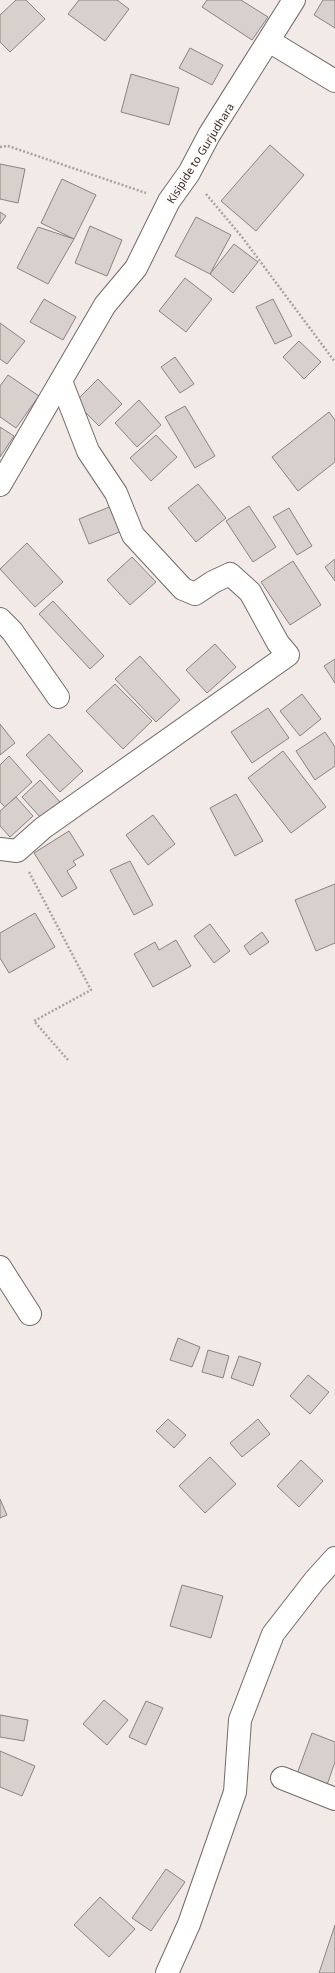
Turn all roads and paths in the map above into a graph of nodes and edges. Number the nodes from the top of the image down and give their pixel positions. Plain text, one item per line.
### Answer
1 (294, 0) edge
2 (269, 41) junction
3 (335, 81) edge
4 (0, 147) edge
5 (189, 173) junction
6 (169, 201) junction
7 (335, 362) edge
8 (61, 381) junction
9 (0, 485) edge
10 (0, 619) edge
11 (58, 697) dead end
12 (8, 850) edge
13 (68, 1060) dead end
14 (0, 1268) edge
15 (30, 1314) dead end
16 (335, 1558) edge
17 (282, 1778) dead end
18 (335, 1800) edge
19 (167, 1973) edge

1 - 2 street, Kisipide to Gurjudhara
2 - 3 street
2 - 5 street, Kisipide to Gurjudhara
4 - 6 path
5 - 6 street, Kisipide to Gurjudhara
5 - 7 path
6 - 8 street, Kisipide to Gurjudhara
8 - 9 street, Kisipide to Gurjudhara
8 - 12 street
10 - 11 street
12 - 13 path
14 - 15 street
16 - 19 street
17 - 18 street

